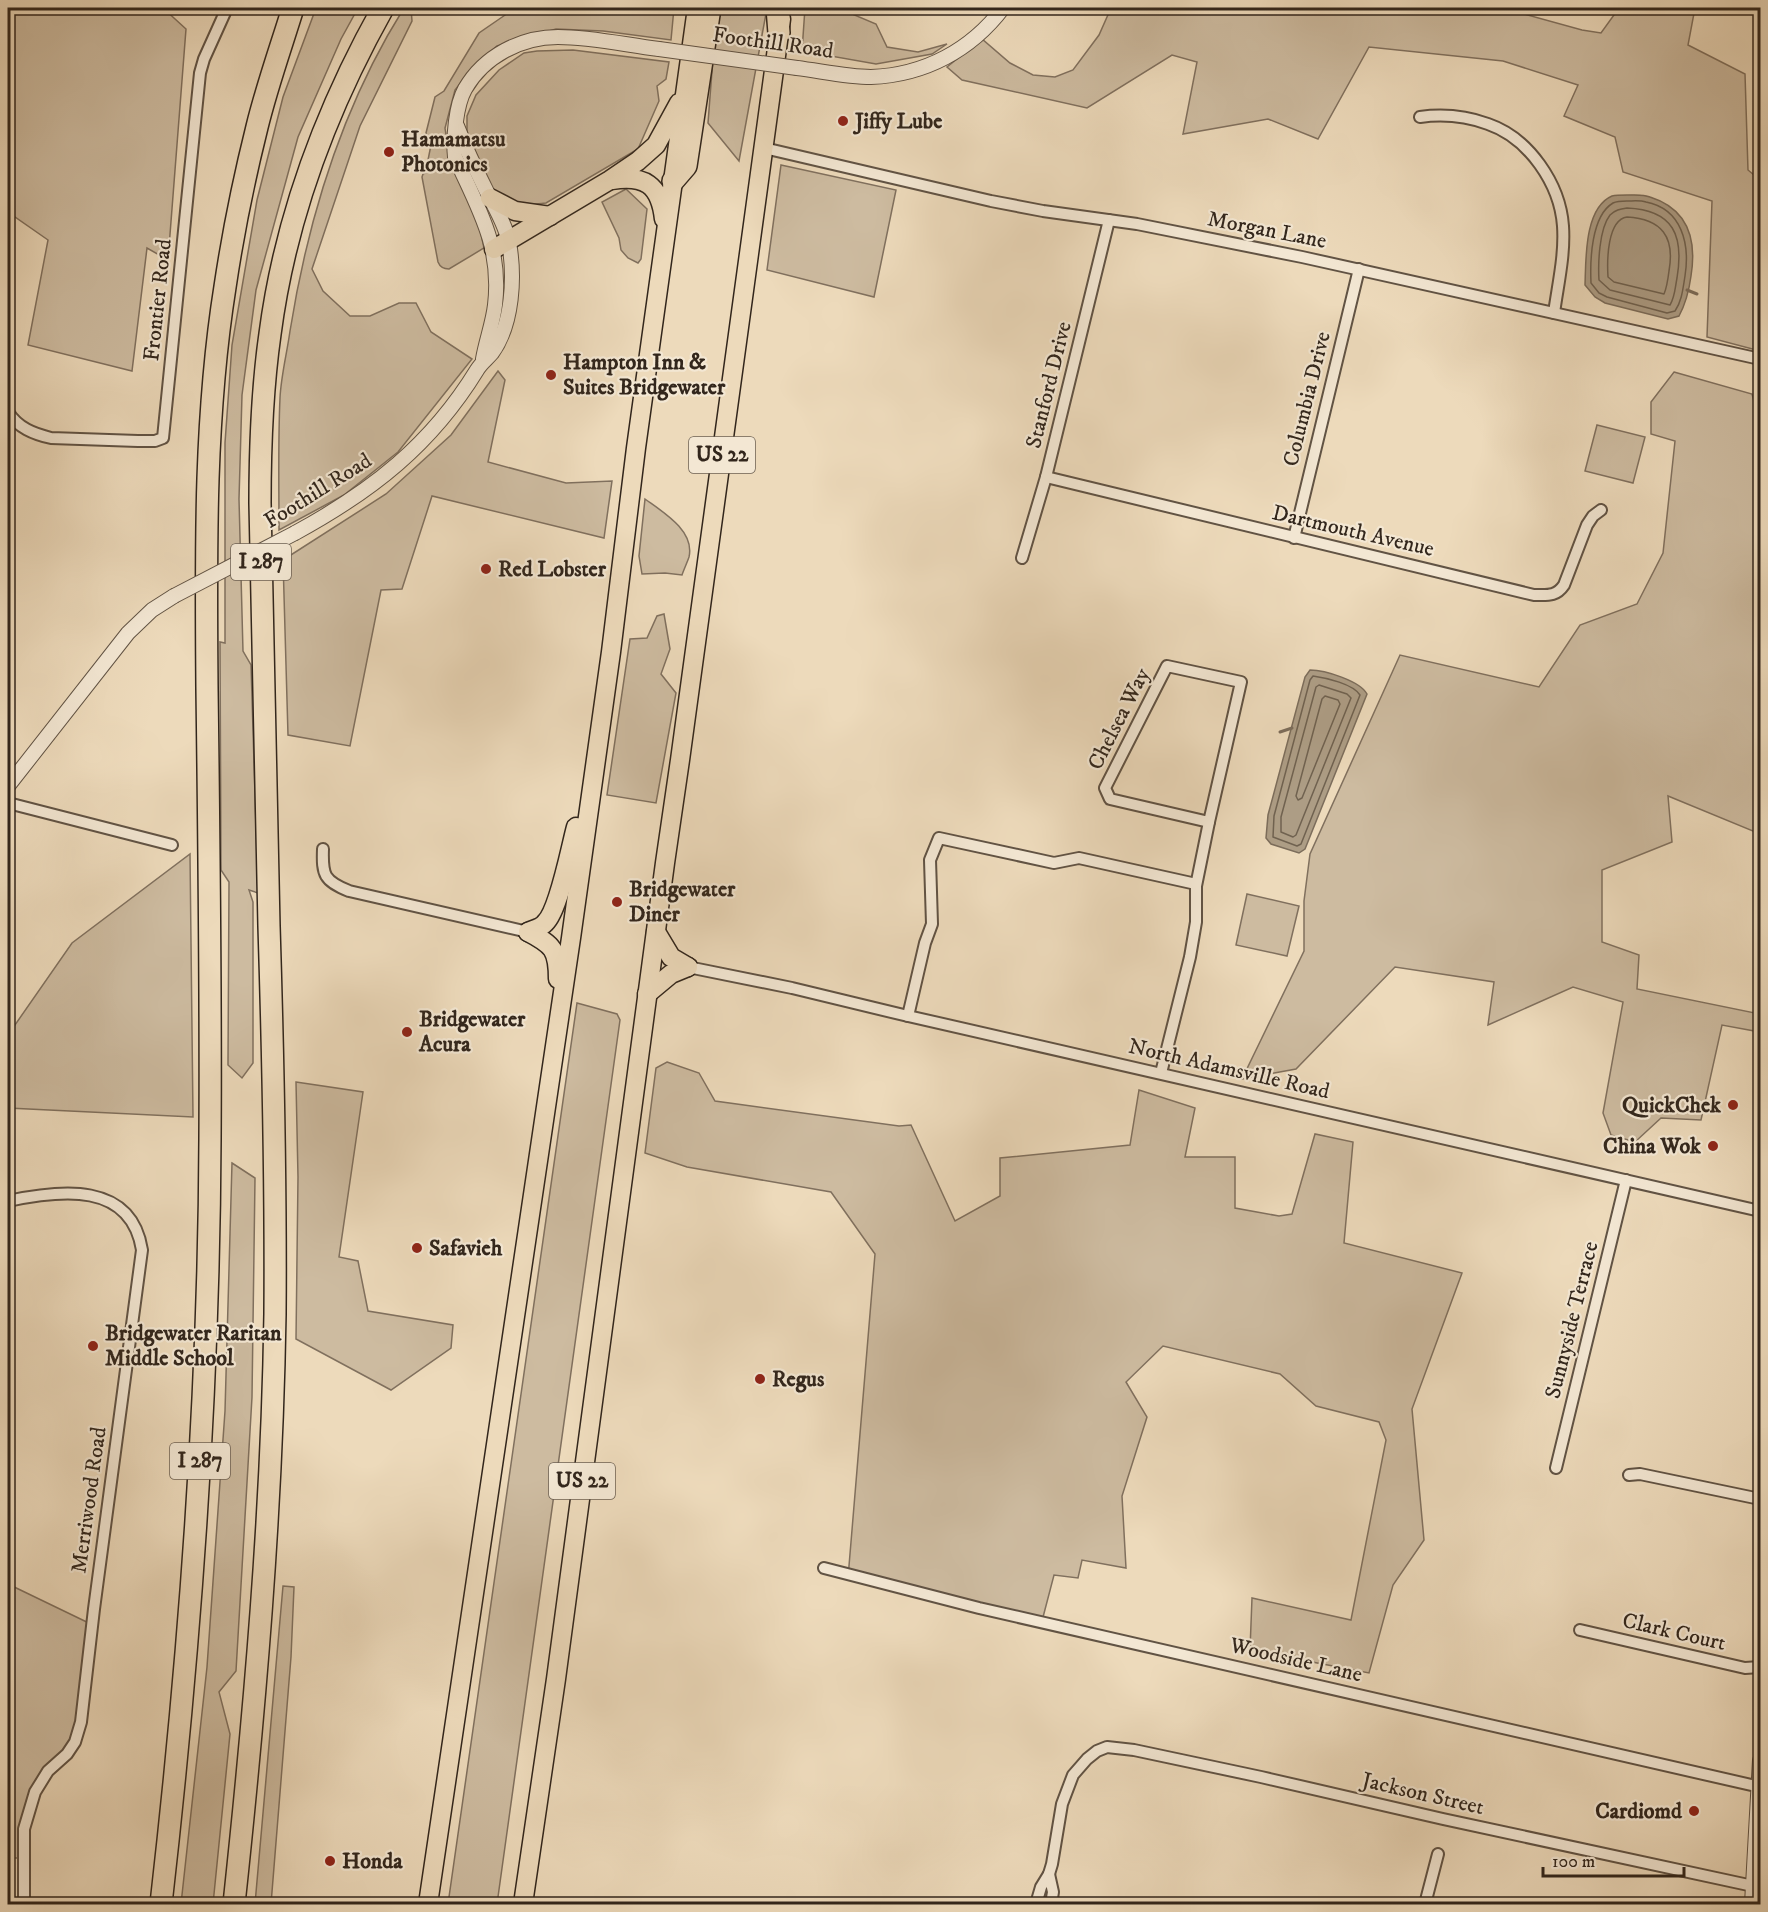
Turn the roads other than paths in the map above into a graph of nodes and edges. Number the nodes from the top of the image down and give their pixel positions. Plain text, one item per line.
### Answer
1 (227, 8) edge
2 (293, 8) edge
3 (383, 8) edge
4 (697, 8) edge
5 (710, 8) edge
6 (777, 8) edge
7 (783, 8) edge
8 (1003, 8) edge
9 (779, 33) junction
10 (685, 92) junction
11 (1420, 117) dead end
12 (457, 126) junction
13 (764, 148) junction
14 (610, 180) junction
15 (673, 182) junction
16 (490, 198) junction
17 (550, 216) junction
18 (1109, 220) junction
19 (666, 236) junction
20 (501, 245) junction
21 (1359, 269) junction
22 (1554, 313) junction
23 (1761, 358) edge
24 (8, 412) edge
25 (1046, 477) junction
26 (1601, 510) dead end
27 (1294, 538) junction
28 (1022, 558) dead end
29 (593, 775) junction
30 (8, 786) edge
31 (8, 802) edge
32 (1209, 822) junction
33 (172, 845) dead end
34 (323, 849) dead end
35 (1196, 884) junction
36 (528, 932) junction
37 (656, 932) junction
38 (688, 967) junction
39 (647, 994) junction
40 (908, 1016) junction
41 (557, 1030) junction
42 (1161, 1073) junction
43 (1626, 1180) junction
44 (8, 1200) edge
45 (1761, 1211) edge
46 (1556, 1468) dead end
47 (1629, 1475) dead end
48 (1761, 1499) edge
49 (824, 1568) dead end
50 (1580, 1630) dead end
51 (1761, 1667) edge
52 (1761, 1760) edge
53 (1760, 1787) edge
54 (1438, 1854) dead end
55 (1048, 1874) junction
56 (1753, 1886) junction
57 (24, 1905) edge
58 (160, 1905) edge
59 (234, 1905) edge
60 (428, 1905) edge
61 (523, 1905) edge
62 (1036, 1905) edge
63 (1051, 1905) edge
64 (1425, 1905) edge
65 (1752, 1905) edge

1 - 24 street, Frontier Road
2 - 58 highway, I 287
3 - 59 highway, I 287
4 - 10 highway
5 - 15 highway
6 - 9 highway
7 - 9 highway, US 22
8 - 12 street, Foothill Road, bridge
9 - 13 highway, US 22
10 - 14 highway
10 - 15 highway
11 - 22 street
12 - 16 street, Foothill Road
12 - 20 street, Foothill Road
13 - 18 street, Morgan Lane
13 - 37 highway, US 22
14 - 17 highway
14 - 19 highway
15 - 19 highway
16 - 17 highway
16 - 20 street, Foothill Road
17 - 20 highway
18 - 21 street, Morgan Lane
18 - 25 street, Stanford Drive
19 - 29 highway
20 - 30 street, Foothill Road, bridge
21 - 22 street, Morgan Lane
21 - 27 street, Columbia Drive
22 - 23 street, Morgan Lane
25 - 27 street, Dartmouth Avenue
25 - 28 street, Stanford Drive
26 - 27 street, Dartmouth Avenue
29 - 36 highway
29 - 41 highway
31 - 33 street
32 - 32 street, Chelsea Way
32 - 35 street, Chelsea Way
34 - 36 street
35 - 40 street
35 - 42 street, Chelsea Way
36 - 41 highway
37 - 38 highway
37 - 39 highway, US 22
38 - 39 highway
38 - 40 street, North Adamsville Road
39 - 61 highway, US 22
40 - 42 street, North Adamsville Road
41 - 60 highway
42 - 43 street, North Adamsville Road
43 - 45 street, North Adamsville Road
43 - 46 street, Sunnyside Terrace
44 - 57 street, Merriwood Road
47 - 48 street
49 - 53 street, Woodside Lane
50 - 51 street, Clark Court
52 - 53 street
53 - 56 street
54 - 64 street
55 - 56 street, Jackson Street
55 - 62 street
55 - 63 street
56 - 65 street

